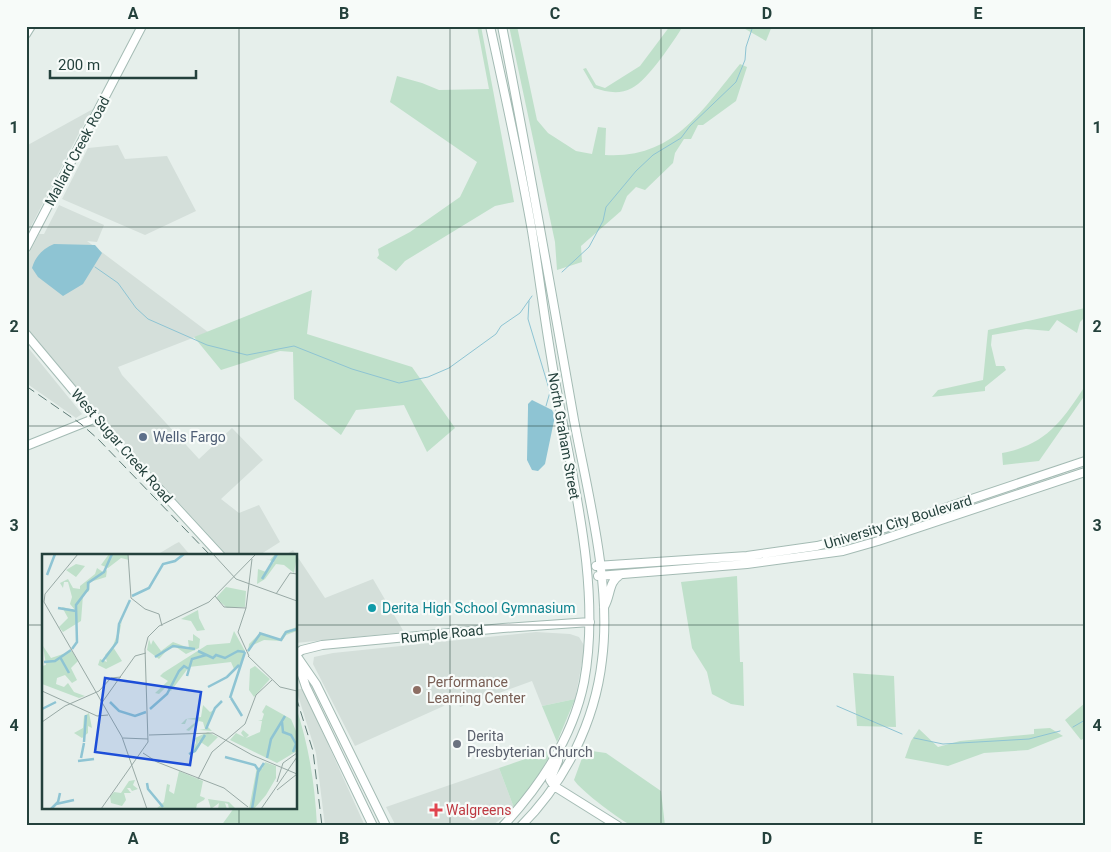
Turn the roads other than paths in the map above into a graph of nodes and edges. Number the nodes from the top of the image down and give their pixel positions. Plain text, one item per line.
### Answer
1 (31, 26) edge
2 (142, 26) edge
3 (490, 26) edge
4 (502, 26) edge
5 (26, 34) edge
6 (33, 236) junction
7 (26, 241) edge
8 (26, 248) edge
9 (26, 334) edge
10 (96, 418) junction
11 (26, 446) edge
12 (1085, 461) edge
13 (1085, 472) edge
14 (219, 554) edge
15 (587, 566) junction
16 (599, 566) junction
17 (620, 575) junction
18 (600, 576) junction
19 (588, 577) junction
20 (604, 607) junction
21 (590, 622) junction
22 (298, 653) edge
23 (298, 658) edge
24 (298, 661) edge
25 (335, 747) junction
26 (559, 751) junction
27 (358, 770) junction
28 (554, 786) junction
29 (373, 826) edge
30 (386, 826) edge
31 (503, 826) edge
32 (521, 826) edge
33 (618, 826) edge

1 - 5 main road
2 - 6 main road, Mallard Creek Road
3 - 15 main road, North Graham Street
4 - 16 main road, North Graham Street
6 - 7 main road
6 - 8 main road, Mallard Creek Road
9 - 10 main road, West Sugar Creek Road
10 - 11 main road
10 - 14 main road, West Sugar Creek Road
12 - 16 main road, University City Boulevard
13 - 17 main road, University City Boulevard
15 - 16 main road, University City Boulevard
15 - 19 main road, North Graham Street
16 - 18 main road, North Graham Street
17 - 18 main road, University City Boulevard
17 - 20 main road
18 - 19 main road, University City Boulevard
18 - 20 main road, North Graham Street
19 - 21 main road, North Graham Street
20 - 28 main road, North Graham Street
21 - 22 main road, Rumple Road
21 - 26 main road, North Graham Street
23 - 27 main road
24 - 25 main road
25 - 27 main road
25 - 29 main road
26 - 28 main road
26 - 31 main road, North Graham Street
27 - 30 main road
28 - 32 main road, North Graham Street
28 - 33 main road

